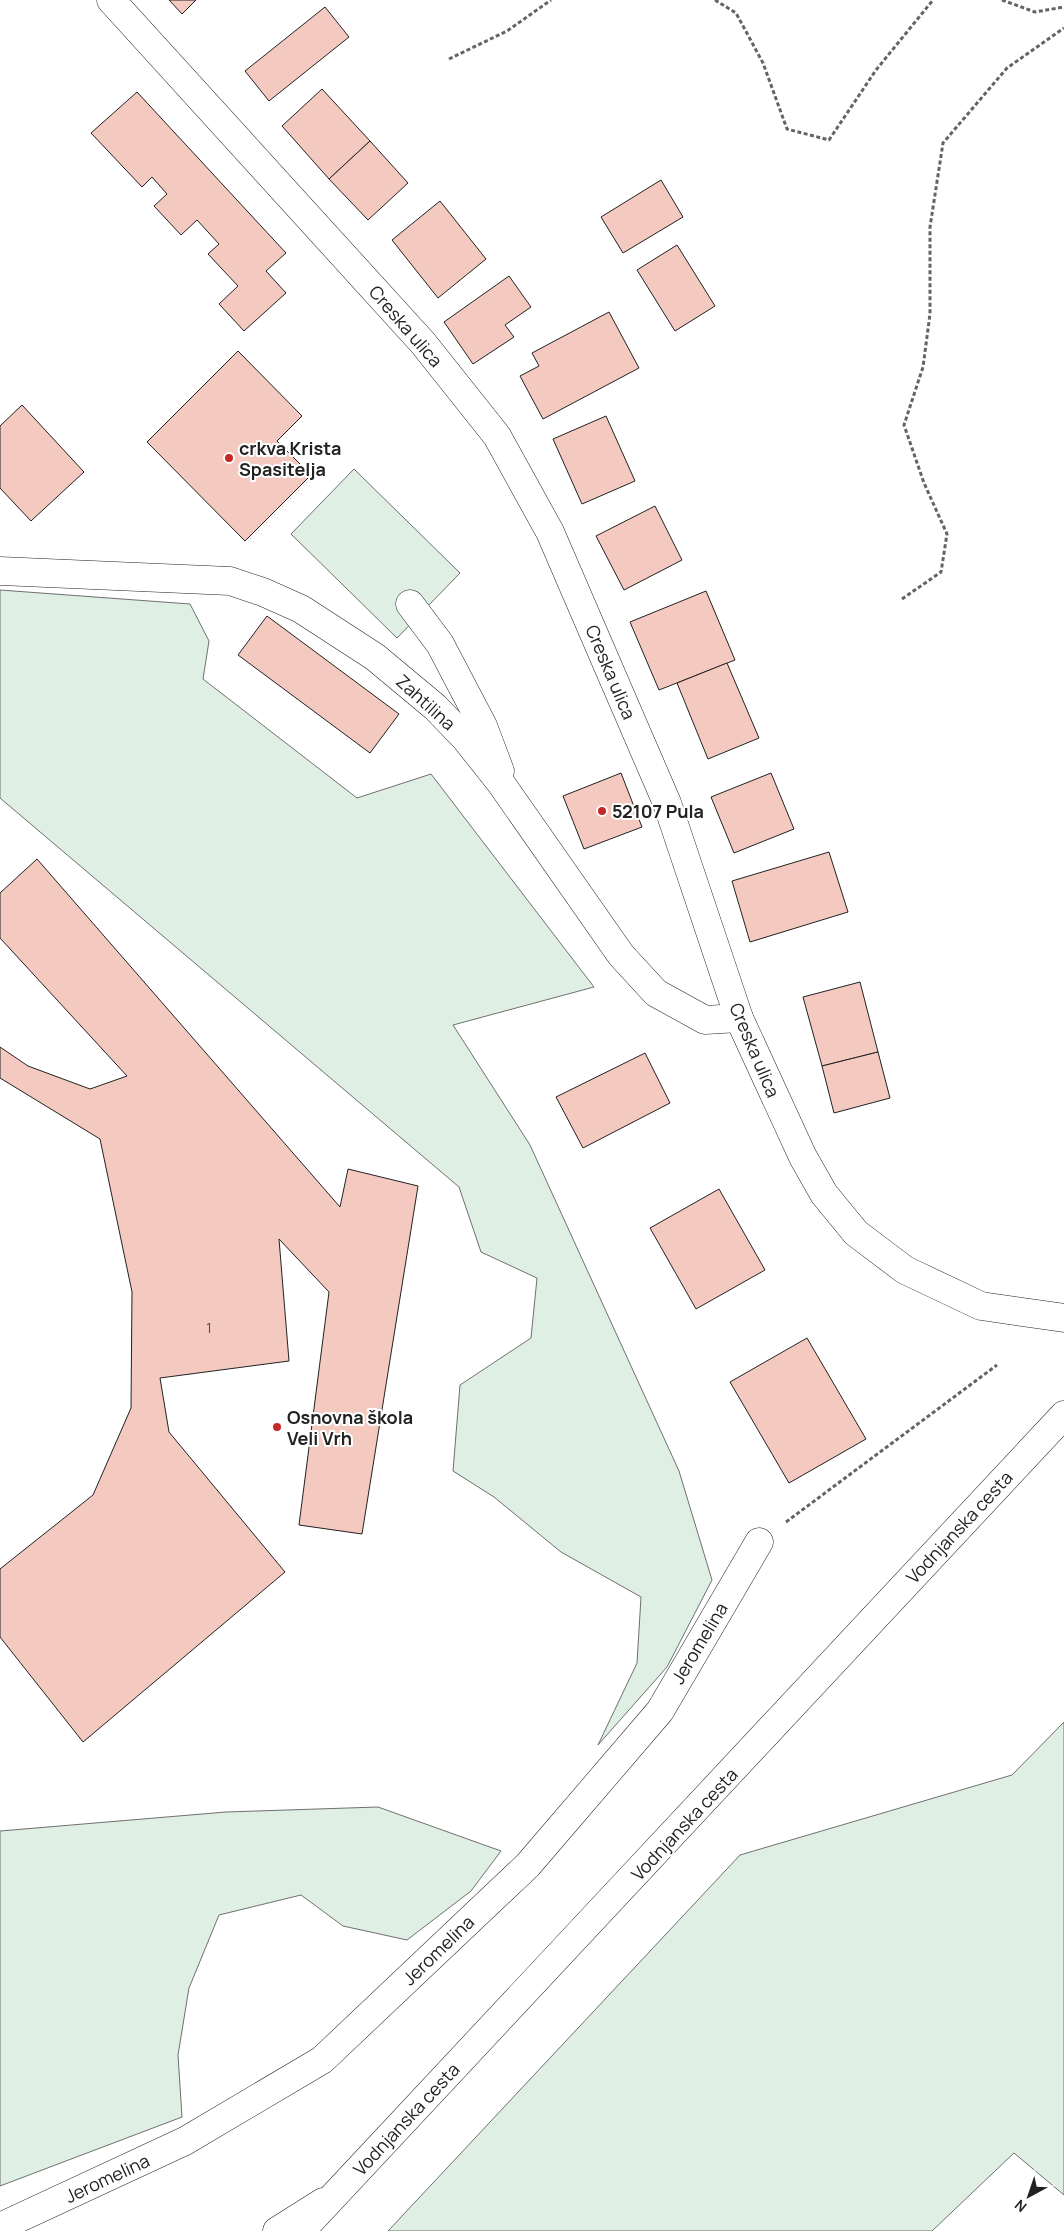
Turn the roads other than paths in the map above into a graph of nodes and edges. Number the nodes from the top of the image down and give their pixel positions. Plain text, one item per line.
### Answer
1 (111, 0) edge
2 (0, 571) edge
3 (410, 604) dead end
4 (500, 782) junction
5 (739, 1018) junction
6 (1064, 1318) edge
7 (1064, 1415) edge
8 (759, 1542) road end
9 (335, 2194) junction
10 (0, 2227) edge
11 (276, 2231) edge
12 (302, 2231) edge

1 - 5 main road, Creska ulica
2 - 4 main road, Zahtilina
3 - 4 main road
4 - 5 main road, Zahtilina
5 - 6 main road, Creska ulica
7 - 9 main road, Vodnjanska cesta
8 - 10 main road, Jeromelina
9 - 11 main road
9 - 12 main road, Vodnjanska cesta

